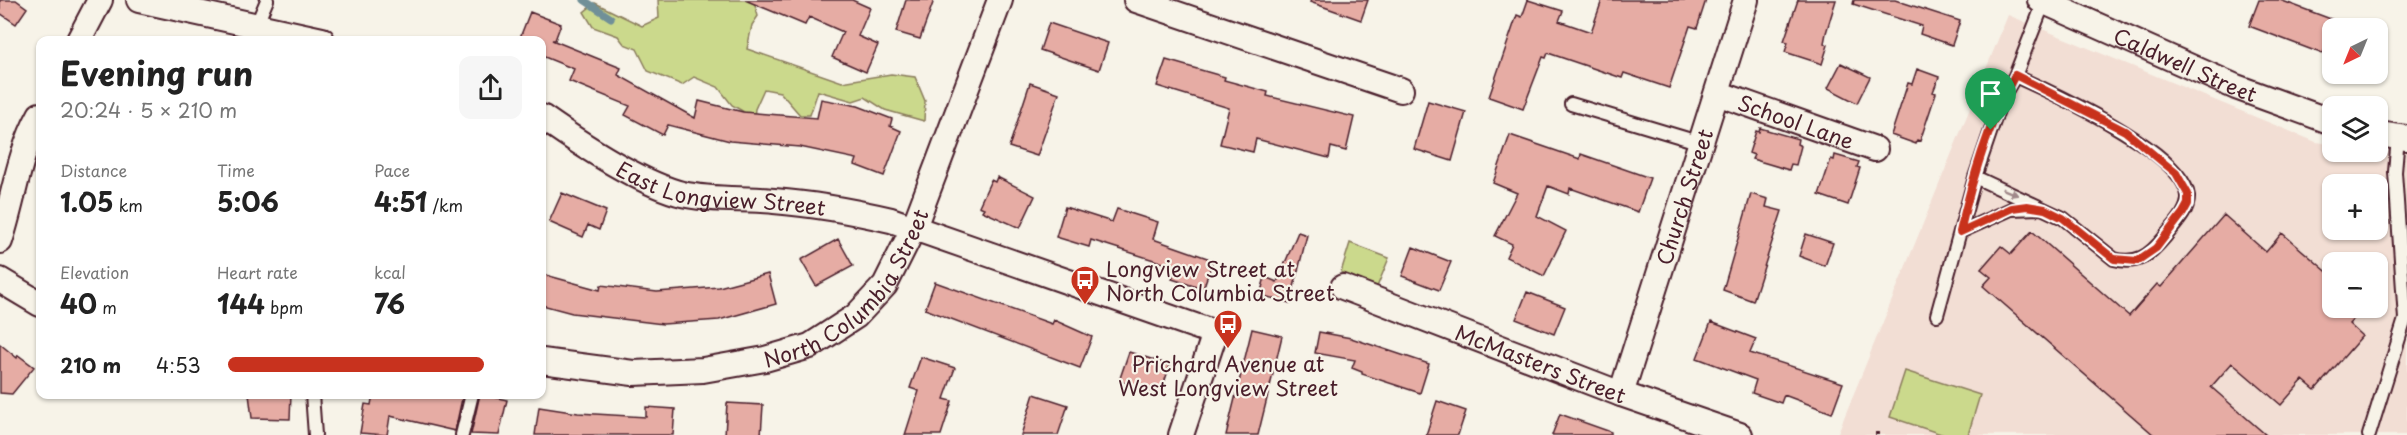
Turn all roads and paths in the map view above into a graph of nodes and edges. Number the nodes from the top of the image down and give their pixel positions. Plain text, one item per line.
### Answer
1 (100, 0) edge
2 (139, 0) edge
3 (267, 0) edge
4 (1136, 0) edge
5 (1746, 0) edge
6 (996, 1) edge
7 (2042, 1) edge
8 (256, 26) junction
9 (81, 36) edge
10 (303, 36) edge
11 (2015, 75) junction
12 (1401, 90) dead end
13 (1717, 93) junction
14 (1572, 104) dead end
15 (2322, 118) edge
16 (546, 120) edge
17 (36, 122) edge
18 (2394, 136) edge
19 (1701, 143) junction
20 (1875, 150) dead end
21 (1975, 177) junction
22 (2045, 209) junction
23 (914, 227) junction
24 (1960, 232) junction
25 (0, 241) edge
26 (0, 280) edge
27 (1343, 287) dead end
28 (36, 302) edge
29 (1937, 315) dead end
30 (546, 362) edge
31 (1622, 394) junction
32 (312, 399) edge
33 (471, 399) edge
34 (315, 435) edge
35 (462, 435) edge
36 (1181, 435) edge
37 (1740, 435) edge
38 (2368, 435) edge

1 - 9 street
2 - 8 street
3 - 8 lane
4 - 12 street
5 - 13 street, Church Street
6 - 23 street, North Columbia Street
7 - 11 lane
7 - 15 street, Caldwell Street
8 - 10 street
11 - 21 lane
11 - 22 lane
13 - 19 street, Church Street
13 - 20 street, School Lane
14 - 19 lane
16 - 23 street, East Longview Street
17 - 25 street
18 - 38 lane
19 - 31 street, Church Street
21 -> 22 lane
21 - 24 lane
22 - 24 lane
23 - 30 street, North Columbia Street
23 - 36 street, East Longview Street
24 - 29 lane
26 - 28 street
27 - 31 street, McMasters Street
31 - 37 street, McMasters Street
32 - 34 lane
33 - 35 lane

